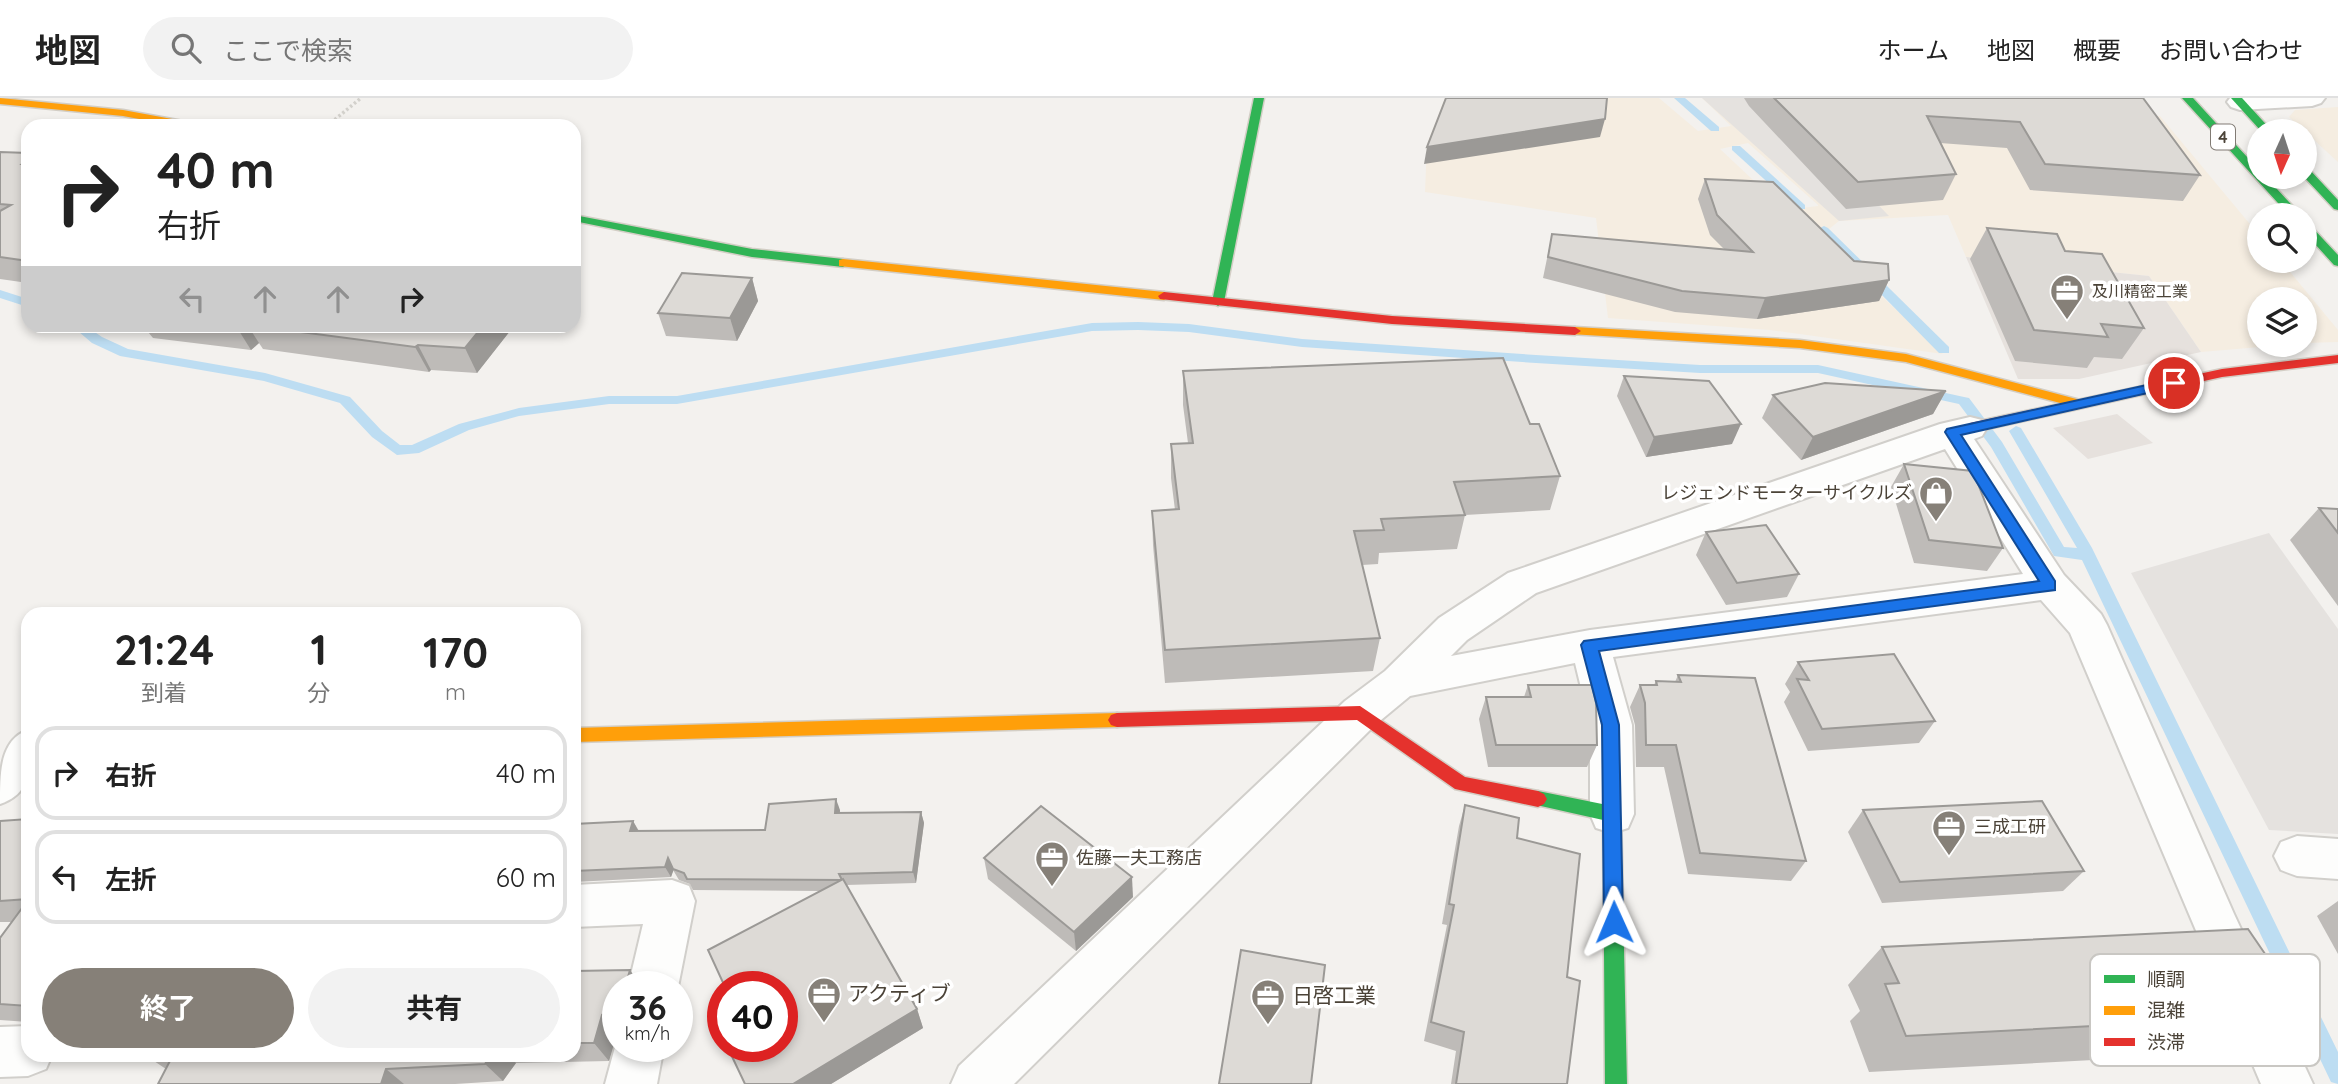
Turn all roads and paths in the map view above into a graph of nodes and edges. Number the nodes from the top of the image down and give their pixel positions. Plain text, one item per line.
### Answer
1 (361, 98) edge
2 (1259, 98) edge
3 (2187, 98) edge
4 (2312, 98) edge
5 (2238, 100) edge
6 (0, 101) edge
7 (156, 119) edge
8 (336, 119) edge
9 (2256, 119) edge
10 (2317, 185) edge
11 (2284, 203) edge
12 (2338, 207) edge
13 (581, 220) edge
14 (2317, 239) edge
15 (2338, 262) edge
16 (1218, 302) junction
17 (2338, 359) edge
18 (2079, 404) junction
19 (1961, 430) junction
20 (2050, 585) junction
21 (1590, 645) junction
22 (1399, 682) junction
23 (1360, 713) junction
24 (581, 735) edge
25 (17, 750) edge
26 (0, 786) edge
27 (1612, 814) junction
28 (581, 906) edge
29 (2230, 954) edge
30 (657, 971) edge
31 (21, 1051) edge
32 (0, 1052) edge
33 (636, 1062) edge
34 (2279, 1066) edge
35 (631, 1084) edge
36 (977, 1084) edge
37 (1616, 1084) edge
38 (2287, 1084) edge

1 - 8 path
2 - 16 main road
3 - 11 main road, 4
4 - 5 street
5 - 9 main road, 4
6 - 7 main road
10 - 12 main road
13 - 16 main road
14 - 15 main road
16 - 18 main road
17 - 18 main road
18 - 19 main road
19 - 20 street
19 - 22 street
20 - 21 street
20 - 29 street
21 - 22 street
21 - 27 street
22 - 23 street
23 - 24 main road
23 - 27 main road
23 - 36 street
25 - 26 street
27 - 37 main road
28 - 30 street
31 - 32 street
33 - 35 street
34 - 38 street

